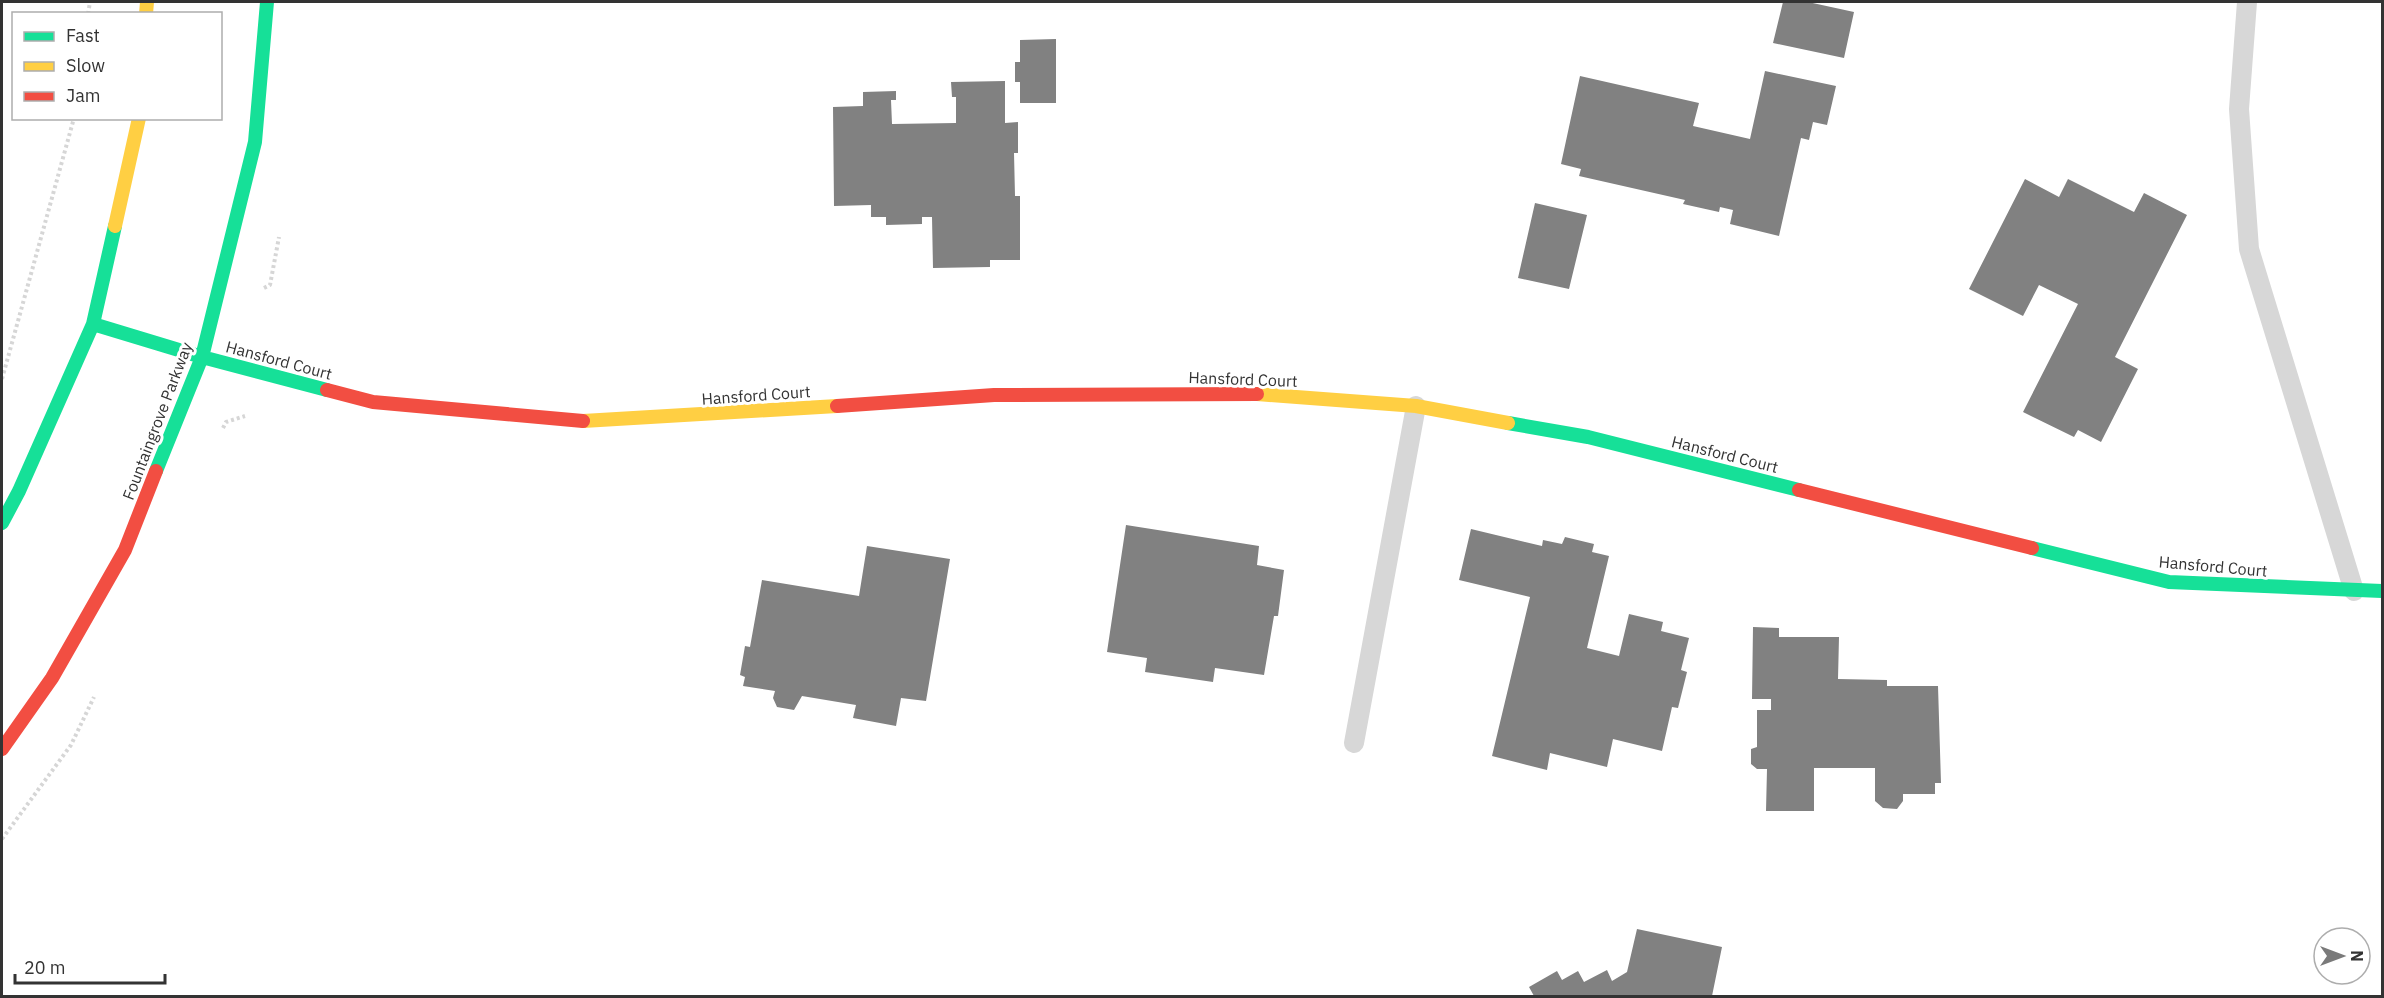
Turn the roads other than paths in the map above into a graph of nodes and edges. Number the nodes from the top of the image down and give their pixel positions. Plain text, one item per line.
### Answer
1 (267, 2) edge
2 (2247, 2) edge
3 (139, 120) edge
4 (93, 324) junction
5 (202, 357) junction
6 (1416, 406) junction
7 (2, 523) edge
8 (2354, 591) junction
9 (2382, 591) edge
10 (1354, 743) dead end
11 (2, 749) edge

1 - 5 street, Fountaingrove Parkway
2 - 8 lane
3 - 4 street
4 - 5 street, Hansford Court
4 - 7 street
5 - 6 street, Hansford Court
5 - 11 street, Fountaingrove Parkway
6 - 8 street, Hansford Court
6 - 10 lane
8 - 9 street, Hansford Court

